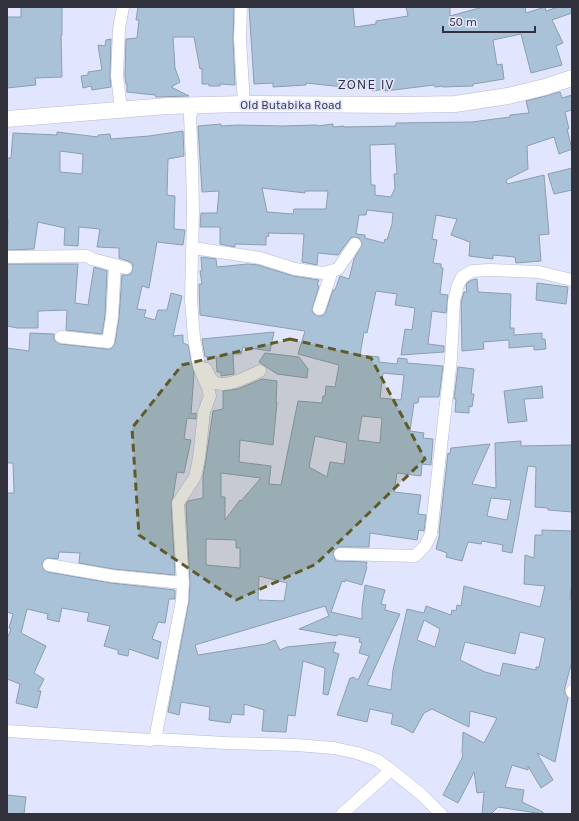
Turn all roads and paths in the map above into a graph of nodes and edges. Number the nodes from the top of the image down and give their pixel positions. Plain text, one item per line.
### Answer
1 (123, 7) edge
2 (241, 7) edge
3 (572, 78) edge
4 (244, 104) junction
5 (194, 106) junction
6 (121, 109) junction
7 (7, 119) edge
8 (355, 244) dead end
9 (193, 248) junction
10 (7, 257) edge
11 (332, 271) junction
12 (572, 280) edge
13 (319, 309) dead end
14 (61, 337) dead end
15 (198, 358) junction
16 (260, 371) dead end
17 (340, 554) dead end
18 (49, 565) dead end
19 (183, 583) junction
20 (7, 730) edge
21 (155, 739) junction
22 (391, 770) junction
23 (342, 814) edge
24 (441, 814) edge

1 - 6 street
2 - 4 street
3 - 4 main road, Old Butabika Road
4 - 5 main road, Old Butabika Road
5 - 6 main road, Old Butabika Road
5 - 9 street
6 - 7 main road, Old Butabika Road
8 - 11 street
9 - 11 street
9 - 15 street
10 - 14 street
11 - 13 street
12 - 17 street
15 - 16 street
15 - 19 street
18 - 19 street
19 - 21 street
20 - 21 street
21 - 22 street
22 - 23 street
22 - 24 street

